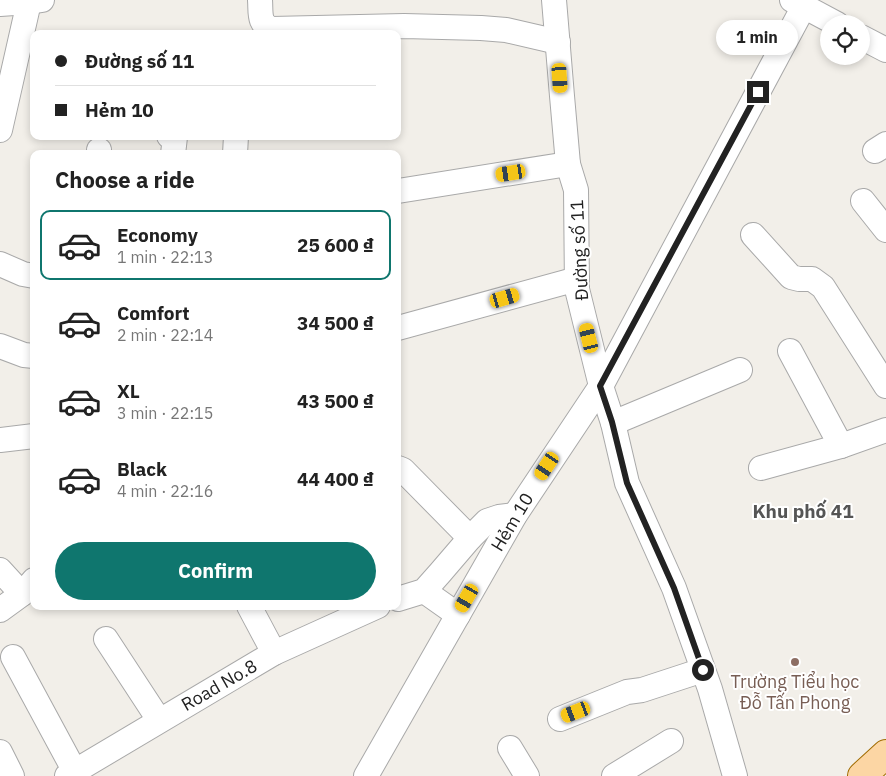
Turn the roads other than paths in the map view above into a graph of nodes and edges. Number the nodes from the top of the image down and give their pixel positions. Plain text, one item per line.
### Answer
1 (260, 0) edge
2 (554, 0) edge
3 (36, 1) edge
4 (798, 3) edge
5 (0, 4) edge
6 (820, 15) edge
7 (558, 42) junction
8 (870, 42) edge
9 (886, 50) edge
10 (0, 130) edge
11 (568, 164) junction
12 (401, 191) edge
13 (863, 202) dead end
14 (883, 222) edge
15 (753, 235) dead end
16 (0, 264) edge
17 (30, 275) edge
18 (577, 278) junction
19 (401, 327) edge
20 (0, 346) edge
21 (790, 350) dead end
22 (30, 355) edge
23 (740, 370) dead end
24 (600, 386) junction
25 (886, 386) edge
26 (612, 422) junction
27 (886, 430) edge
28 (30, 436) edge
29 (0, 440) edge
30 (841, 446) junction
31 (761, 468) dead end
32 (401, 469) edge
33 (514, 515) junction
34 (470, 538) junction
35 (0, 570) edge
36 (28, 587) edge
37 (424, 590) junction
38 (401, 598) edge
39 (0, 610) edge
40 (251, 610) edge
41 (369, 610) edge
42 (458, 615) junction
43 (106, 639) dead end
44 (274, 653) junction
45 (13, 657) dead end
46 (703, 670) junction
47 (560, 719) dead end
48 (158, 720) junction
49 (671, 741) dead end
50 (510, 748) dead end
51 (0, 752) edge
52 (886, 754) edge
53 (71, 773) edge
54 (519, 773) edge
55 (12, 776) edge
56 (366, 776) edge
57 (614, 776) edge
58 (735, 776) edge
59 (862, 776) edge

1 - 7 street
2 - 7 street, Đường số 11
3 - 5 street
3 - 10 street
4 - 6 street
4 - 24 street, Hẻm 10
7 - 11 street, Đường số 11
8 - 9 street
11 - 12 street
11 - 18 street, Đường số 11
13 - 14 street
15 - 25 street
16 - 17 street
18 - 19 street
18 - 24 street, Đường số 11
20 - 22 street
21 - 30 street
23 - 26 street
24 - 26 street, Đường số 11
24 - 33 street, Hẻm 10
26 - 46 street, Đường số 11
27 - 30 street
28 - 29 street
30 - 31 street
32 - 34 street
33 - 34 street
33 - 42 street, Hẻm 10
34 - 37 street
35 - 36 street
36 - 39 street
37 - 38 street
37 - 42 street
40 - 44 street
41 - 44 street, Road No.8
42 - 56 street, Hẻm 10
43 - 48 street
44 - 48 street, Road No.8
45 - 53 street
46 - 47 street
46 - 58 street, Đường số 11
48 - 53 street, Road No.8
49 - 57 street
50 - 54 street
51 - 55 street
52 - 59 main road

